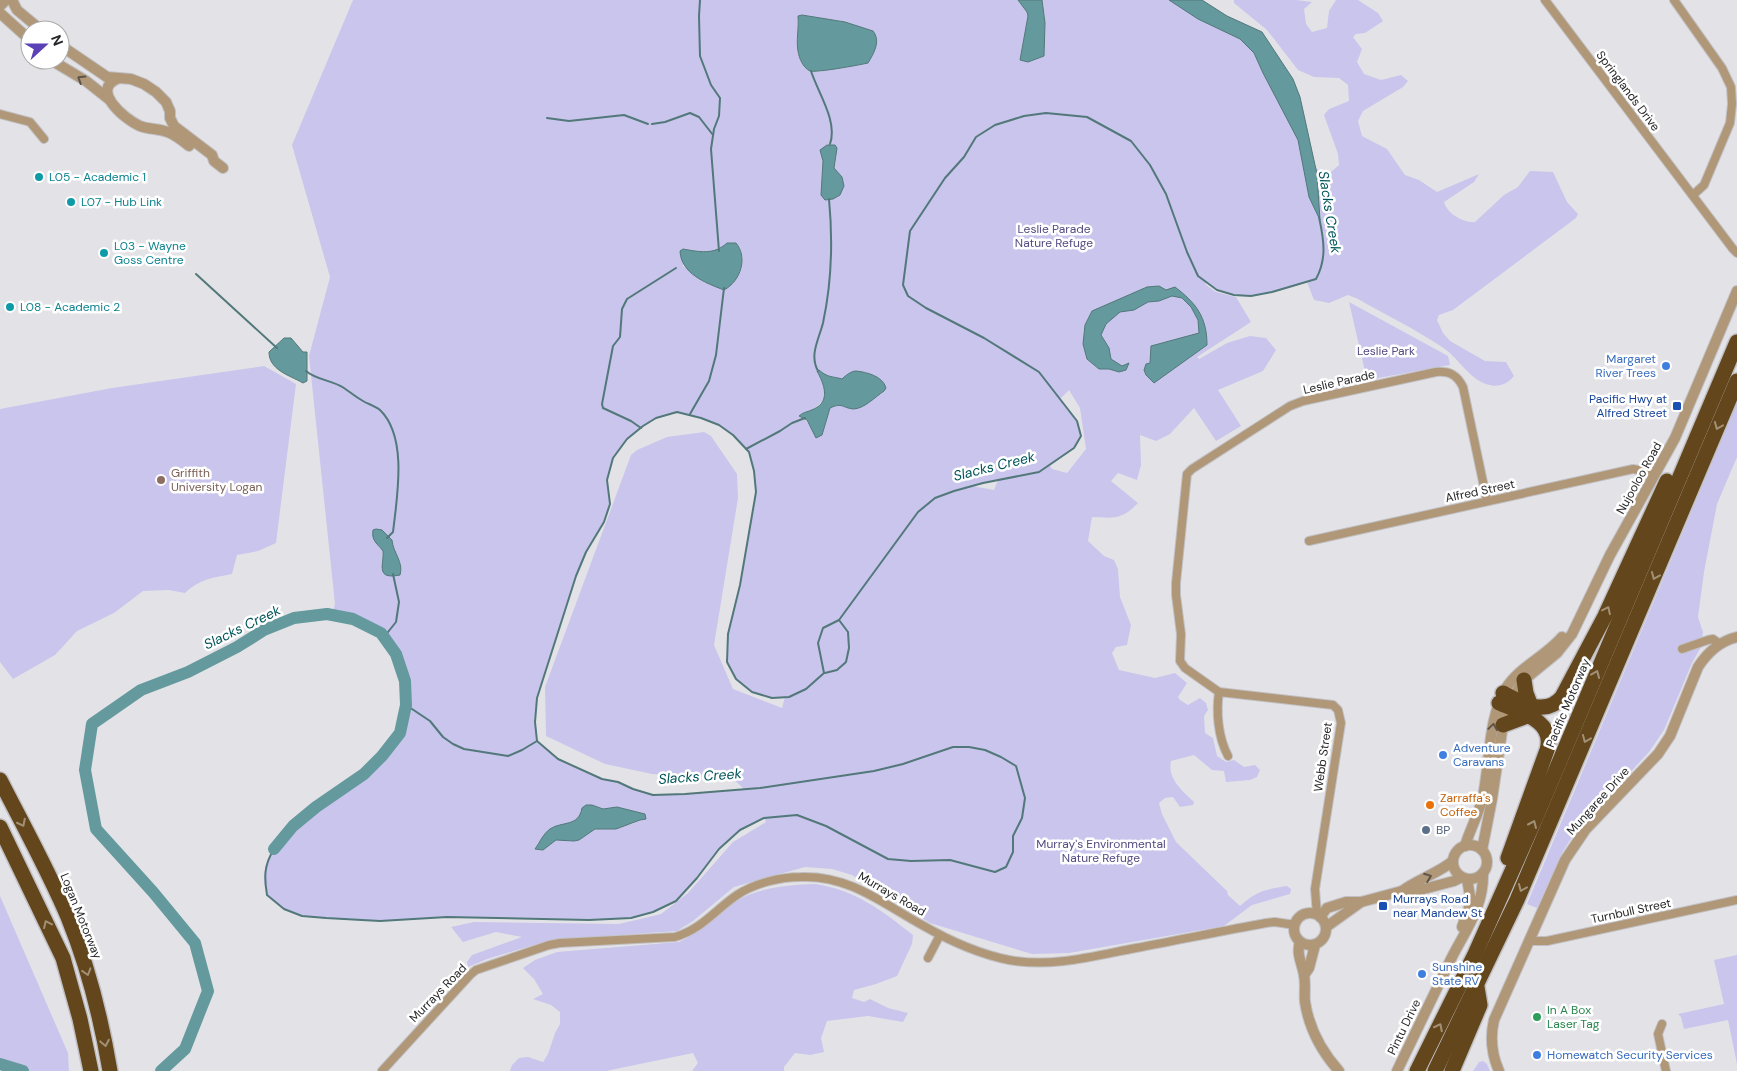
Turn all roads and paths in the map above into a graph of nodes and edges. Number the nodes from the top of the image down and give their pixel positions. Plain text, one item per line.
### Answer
1 (6, 0) edge
2 (12, 0) edge
3 (1545, 0) edge
4 (1674, 0) edge
5 (0, 6) edge
6 (0, 13) edge
7 (29, 20) edge
8 (20, 31) edge
9 (70, 52) edge
10 (68, 70) edge
11 (119, 78) junction
12 (110, 100) junction
13 (0, 114) edge
14 (170, 118) junction
15 (160, 128) junction
16 (44, 139) dead end
17 (214, 161) junction
18 (223, 168) dead end
19 (1693, 195) junction
20 (1737, 253) edge
21 (1737, 291) edge
22 (1737, 342) edge
23 (1737, 381) edge
24 (1699, 430) junction
25 (1654, 477) junction
26 (1487, 502) junction
27 (1309, 540) dead end
28 (1580, 617) junction
29 (1181, 634) joint
30 (1737, 637) edge
31 (1720, 644) junction
32 (1682, 649) dead end
33 (1524, 680) junction
34 (1220, 692) junction
35 (1505, 700) junction
36 (1530, 711) junction
37 (1503, 725) junction
38 (1228, 756) dead end
39 (0, 780) edge
40 (0, 827) edge
41 (1465, 846) junction
42 (1482, 850) junction
43 (1454, 861) junction
44 (1483, 874) junction
45 (1464, 878) junction
46 (1506, 884) junction
47 (1402, 891) junction
48 (1737, 900) edge
49 (1361, 902) junction
50 (1319, 916) junction
51 (1295, 925) junction
52 (1326, 926) junction
53 (940, 935) junction
54 (1460, 940) junction
55 (1529, 941) junction
56 (1300, 942) junction
57 (1315, 945) junction
58 (928, 958) dead end
59 (1304, 975) junction
60 (1477, 987) junction
61 (1662, 1024) dead end
62 (91, 1071) edge
63 (110, 1071) edge
64 (382, 1071) edge
65 (1339, 1071) edge
66 (1397, 1071) edge
67 (1417, 1071) edge
68 (1435, 1071) edge
69 (1452, 1071) edge
70 (1499, 1071) edge
71 (1666, 1071) edge

1 - 5 street
2 - 7 street
3 - 19 street, Springlands Drive
4 - 19 street
6 - 8 street
9 - 11 street
12 -> 10 street
11 - 12 street
11 - 14 street
12 - 15 street
13 - 16 street
14 - 15 street
14 - 17 street
15 - 17 street
17 - 18 street
19 - 20 street, Springlands Drive
21 - 25 street, Nujooloo Road
22 - 24 highway, Pacific Motorway
23 -> 60 highway
36 -> 24 highway
46 -> 24 highway, Pacific Motorway
25 - 26 street, Alfred Street
25 - 28 street, Nujooloo Road
26 - 27 street, Alfred Street
26 - 29 street, Leslie Parade
28 - 33 street
28 - 35 street
29 - 34 street, Webb Street
30 - 31 street
31 - 32 street
31 - 55 street, Mungaree Drive
33 - 35 street
33 - 36 highway
34 - 38 street
34 - 50 street, Webb Street
35 - 36 highway
35 - 37 street
41 -> 35 street
36 - 37 highway
36 - 46 highway
37 - 42 street
39 -> 63 highway, Logan Motorway
62 -> 40 highway
41 - 42 street
41 - 43 street
42 - 44 street
43 - 45 street
47 -> 43 street
44 - 45 street
44 - 54 street, Pintu Drive
45 - 47 street
45 - 54 street, Pintu Drive
67 -> 46 highway, Pacific Motorway
47 - 49 street
48 - 55 street, Turnbull Street
49 - 50 street
49 - 52 street
50 - 51 street
50 - 52 street
51 - 53 street, Murrays Road
51 - 56 street
52 - 57 street
53 - 58 street
53 - 64 street, Murrays Road
54 - 66 street, Pintu Drive
55 - 70 street, Mungaree Drive
56 - 57 street
56 - 59 street
57 - 59 street
59 - 65 street
60 - 68 highway
60 - 69 highway
61 - 71 street

